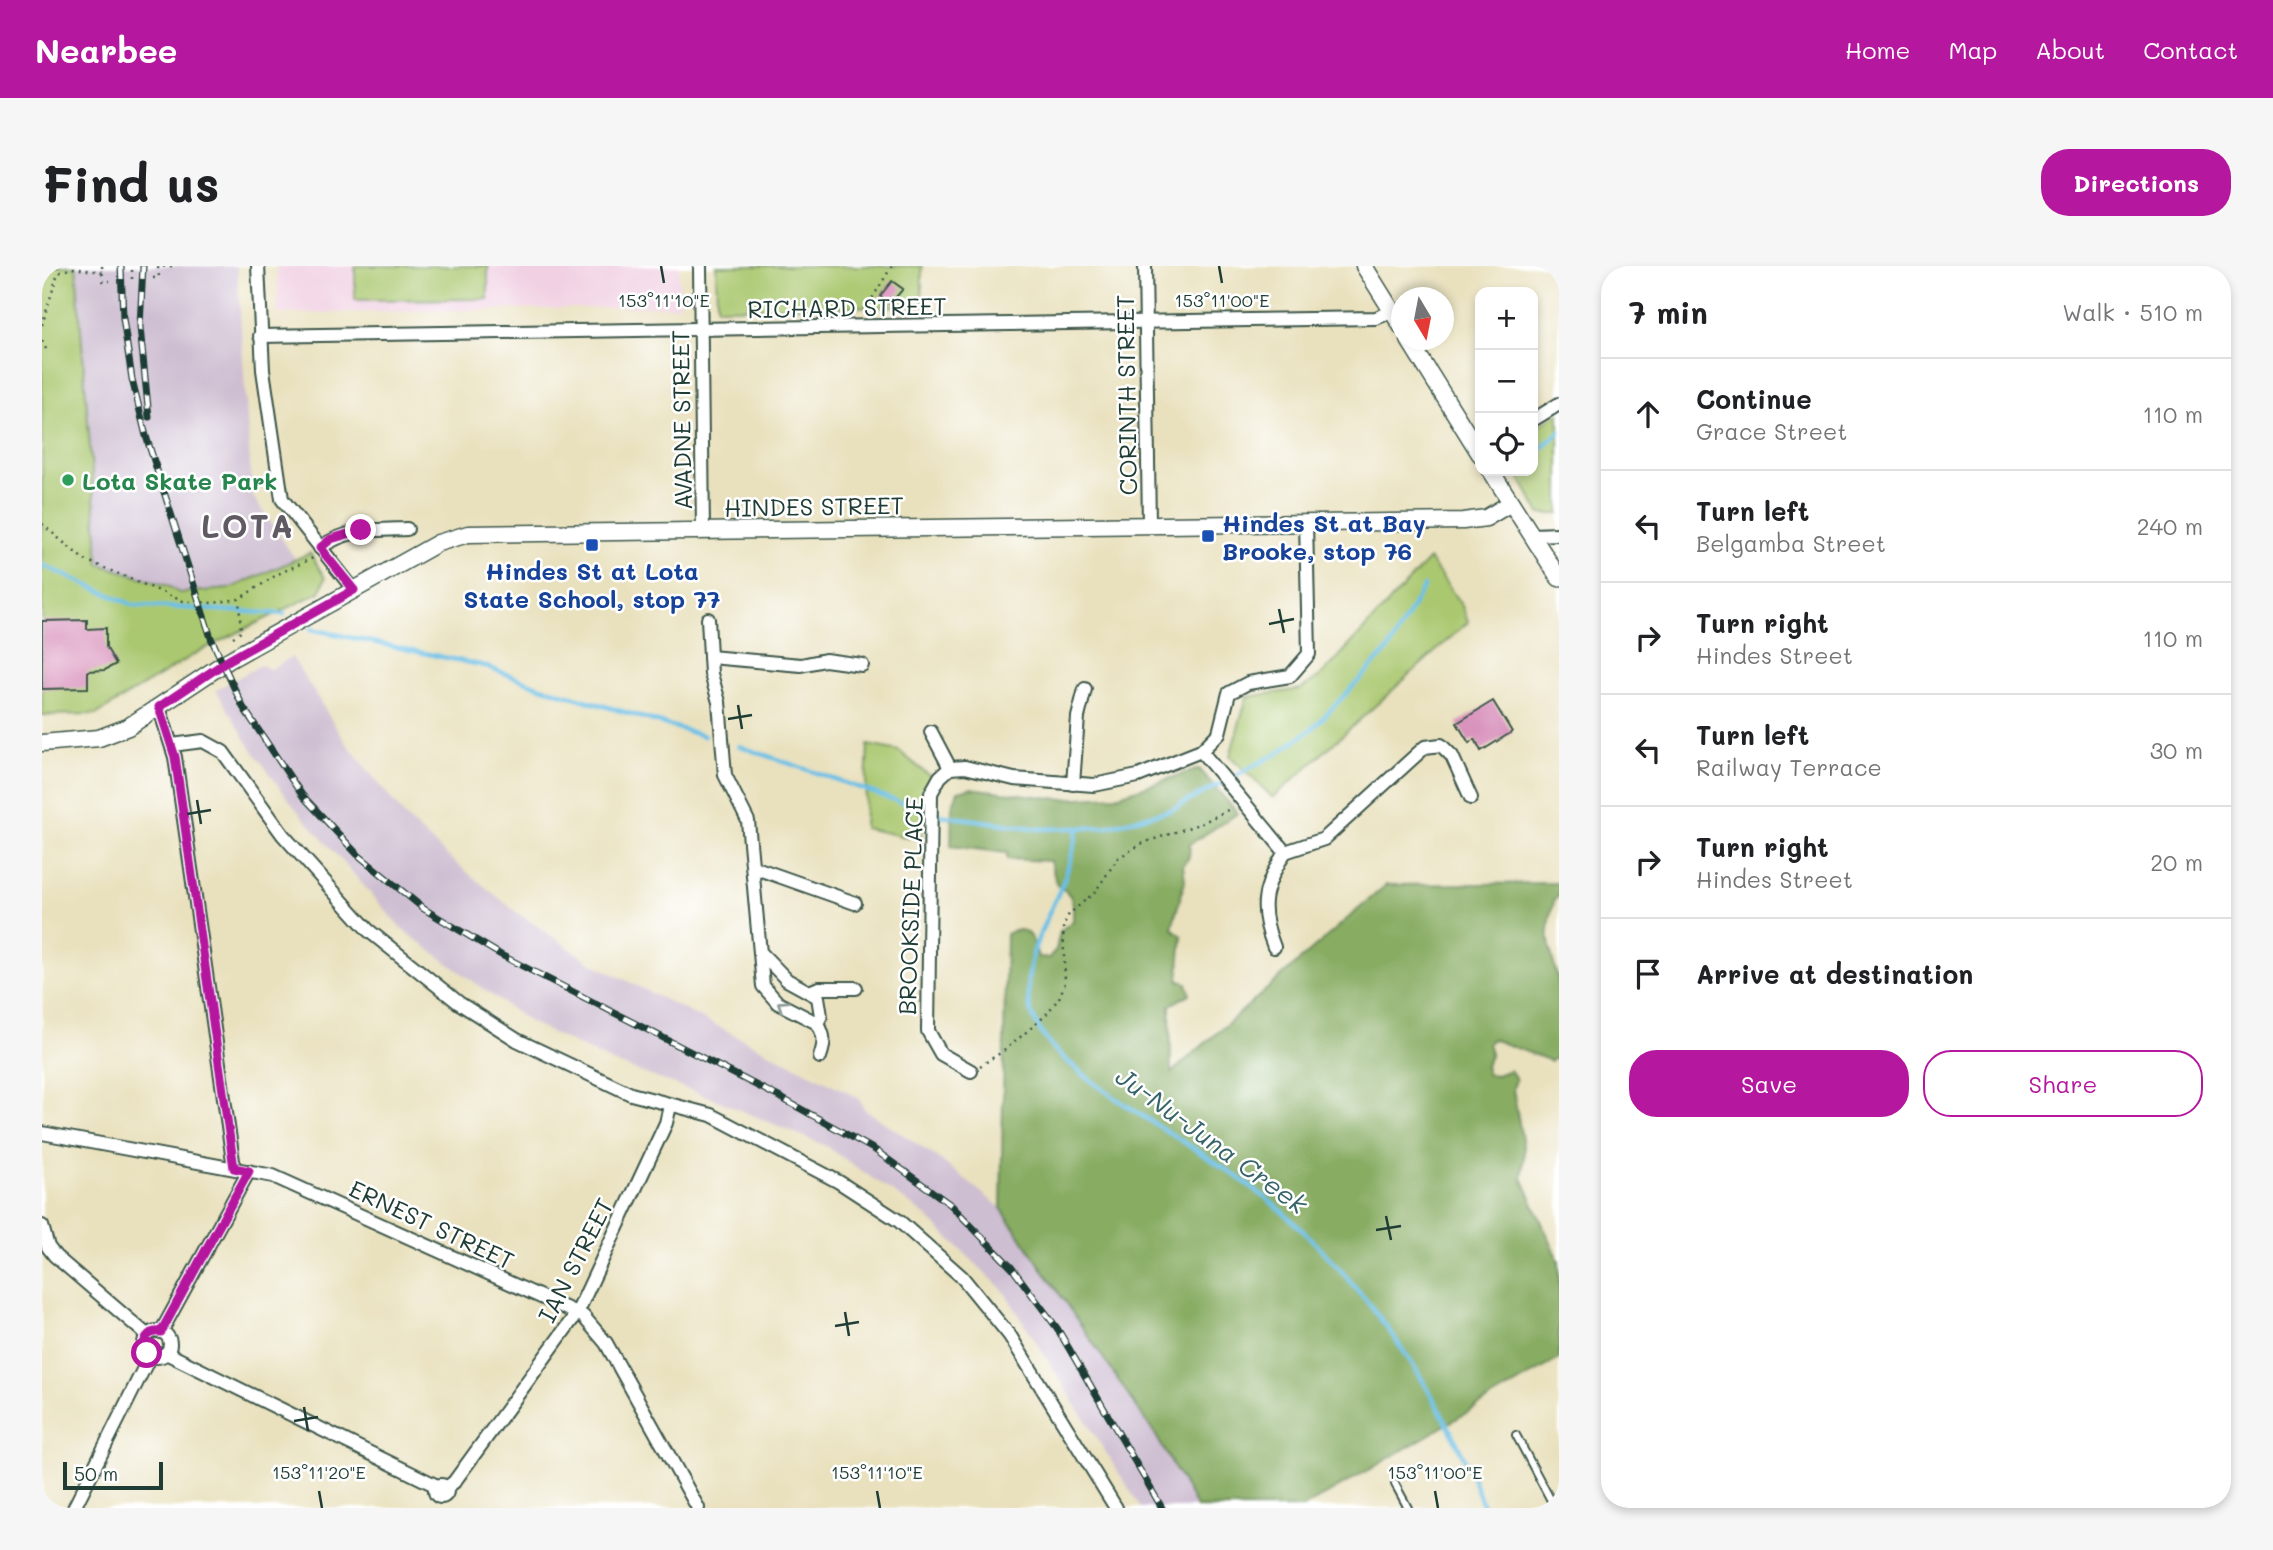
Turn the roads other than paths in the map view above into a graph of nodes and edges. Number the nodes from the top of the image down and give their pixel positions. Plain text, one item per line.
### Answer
1 (258, 266) edge
2 (700, 266) edge
3 (1145, 266) edge
4 (1364, 266) edge
5 (1391, 309) edge
6 (1391, 311) edge
7 (1146, 323) junction
8 (701, 330) junction
9 (260, 336) junction
10 (1415, 350) edge
11 (1559, 404) edge
12 (1538, 417) edge
13 (1475, 445) edge
14 (1494, 476) edge
15 (1511, 503) junction
16 (1306, 522) junction
17 (1149, 523) junction
18 (407, 529) dead end
19 (704, 531) junction
20 (1559, 534) edge
21 (1532, 535) junction
22 (322, 549) junction
23 (1559, 578) edge
24 (354, 590) junction
25 (708, 619) dead end
26 (710, 657) junction
27 (862, 665) dead end
28 (1085, 689) dead end
29 (159, 707) junction
30 (930, 732) dead end
31 (42, 743) edge
32 (172, 745) junction
33 (1201, 751) junction
34 (950, 768) junction
35 (1073, 784) junction
36 (1471, 798) dead end
37 (1285, 852) junction
38 (753, 867) junction
39 (855, 903) dead end
40 (1274, 947) dead end
41 (761, 953) junction
42 (856, 988) dead end
43 (809, 992) junction
44 (817, 1023) junction
45 (820, 1057) dead end
46 (971, 1071) road end
47 (670, 1106) junction
48 (42, 1133) edge
49 (234, 1168) junction
50 (249, 1171) junction
51 (42, 1226) edge
52 (577, 1313) junction
53 (161, 1332) junction
54 (147, 1335) junction
55 (166, 1353) junction
56 (150, 1356) junction
57 (1516, 1435) dead end
58 (1395, 1484) dead end
59 (443, 1495) edge
60 (74, 1508) edge
61 (698, 1508) edge
62 (1116, 1508) edge
63 (1408, 1508) edge
64 (1555, 1508) edge

1 - 9 street
2 - 8 street, AVADNE STREET
3 - 7 street, CORINTH STREET
4 - 5 street
6 - 7 street, RICHARD STREET
7 - 8 street, RICHARD STREET
7 - 17 street, CORINTH STREET
8 - 9 street, RICHARD STREET
8 - 19 street, AVADNE STREET
9 - 22 street
10 - 13 street
11 - 12 street
14 - 15 street
15 - 16 street, HINDES STREET
15 - 21 street
16 - 17 street, HINDES STREET
16 - 33 street
17 - 19 street, HINDES STREET
18 - 22 street
19 - 24 street, HINDES STREET
20 - 21 street
21 - 23 street
22 - 24 street
24 - 29 street, HINDES STREET
25 - 26 street
26 - 27 street
26 - 38 street
28 - 35 street
29 - 31 street, HINDES STREET
29 - 32 street
30 - 34 street, BROOKSIDE PLACE
32 - 47 street
32 - 49 street
33 - 35 street, BROOKSIDE PLACE
33 - 37 street
34 - 35 street, BROOKSIDE PLACE
34 - 46 street, BROOKSIDE PLACE
36 - 37 street
37 - 40 street
38 - 39 street
38 - 41 street
41 - 43 street
44 -> 41 street
42 - 43 street
43 - 44 street
44 - 45 street
47 - 52 street, IAN STREET
47 - 62 street
48 - 49 street, ERNEST STREET
49 - 50 street, ERNEST STREET
50 - 52 street, ERNEST STREET
50 - 53 street
51 - 54 street
52 - 59 street, IAN STREET
52 - 61 street, ERNEST STREET
53 - 54 street
53 - 55 street
54 - 56 street
55 - 56 street
55 - 59 street
56 - 60 street
57 - 64 lane
58 - 63 lane

